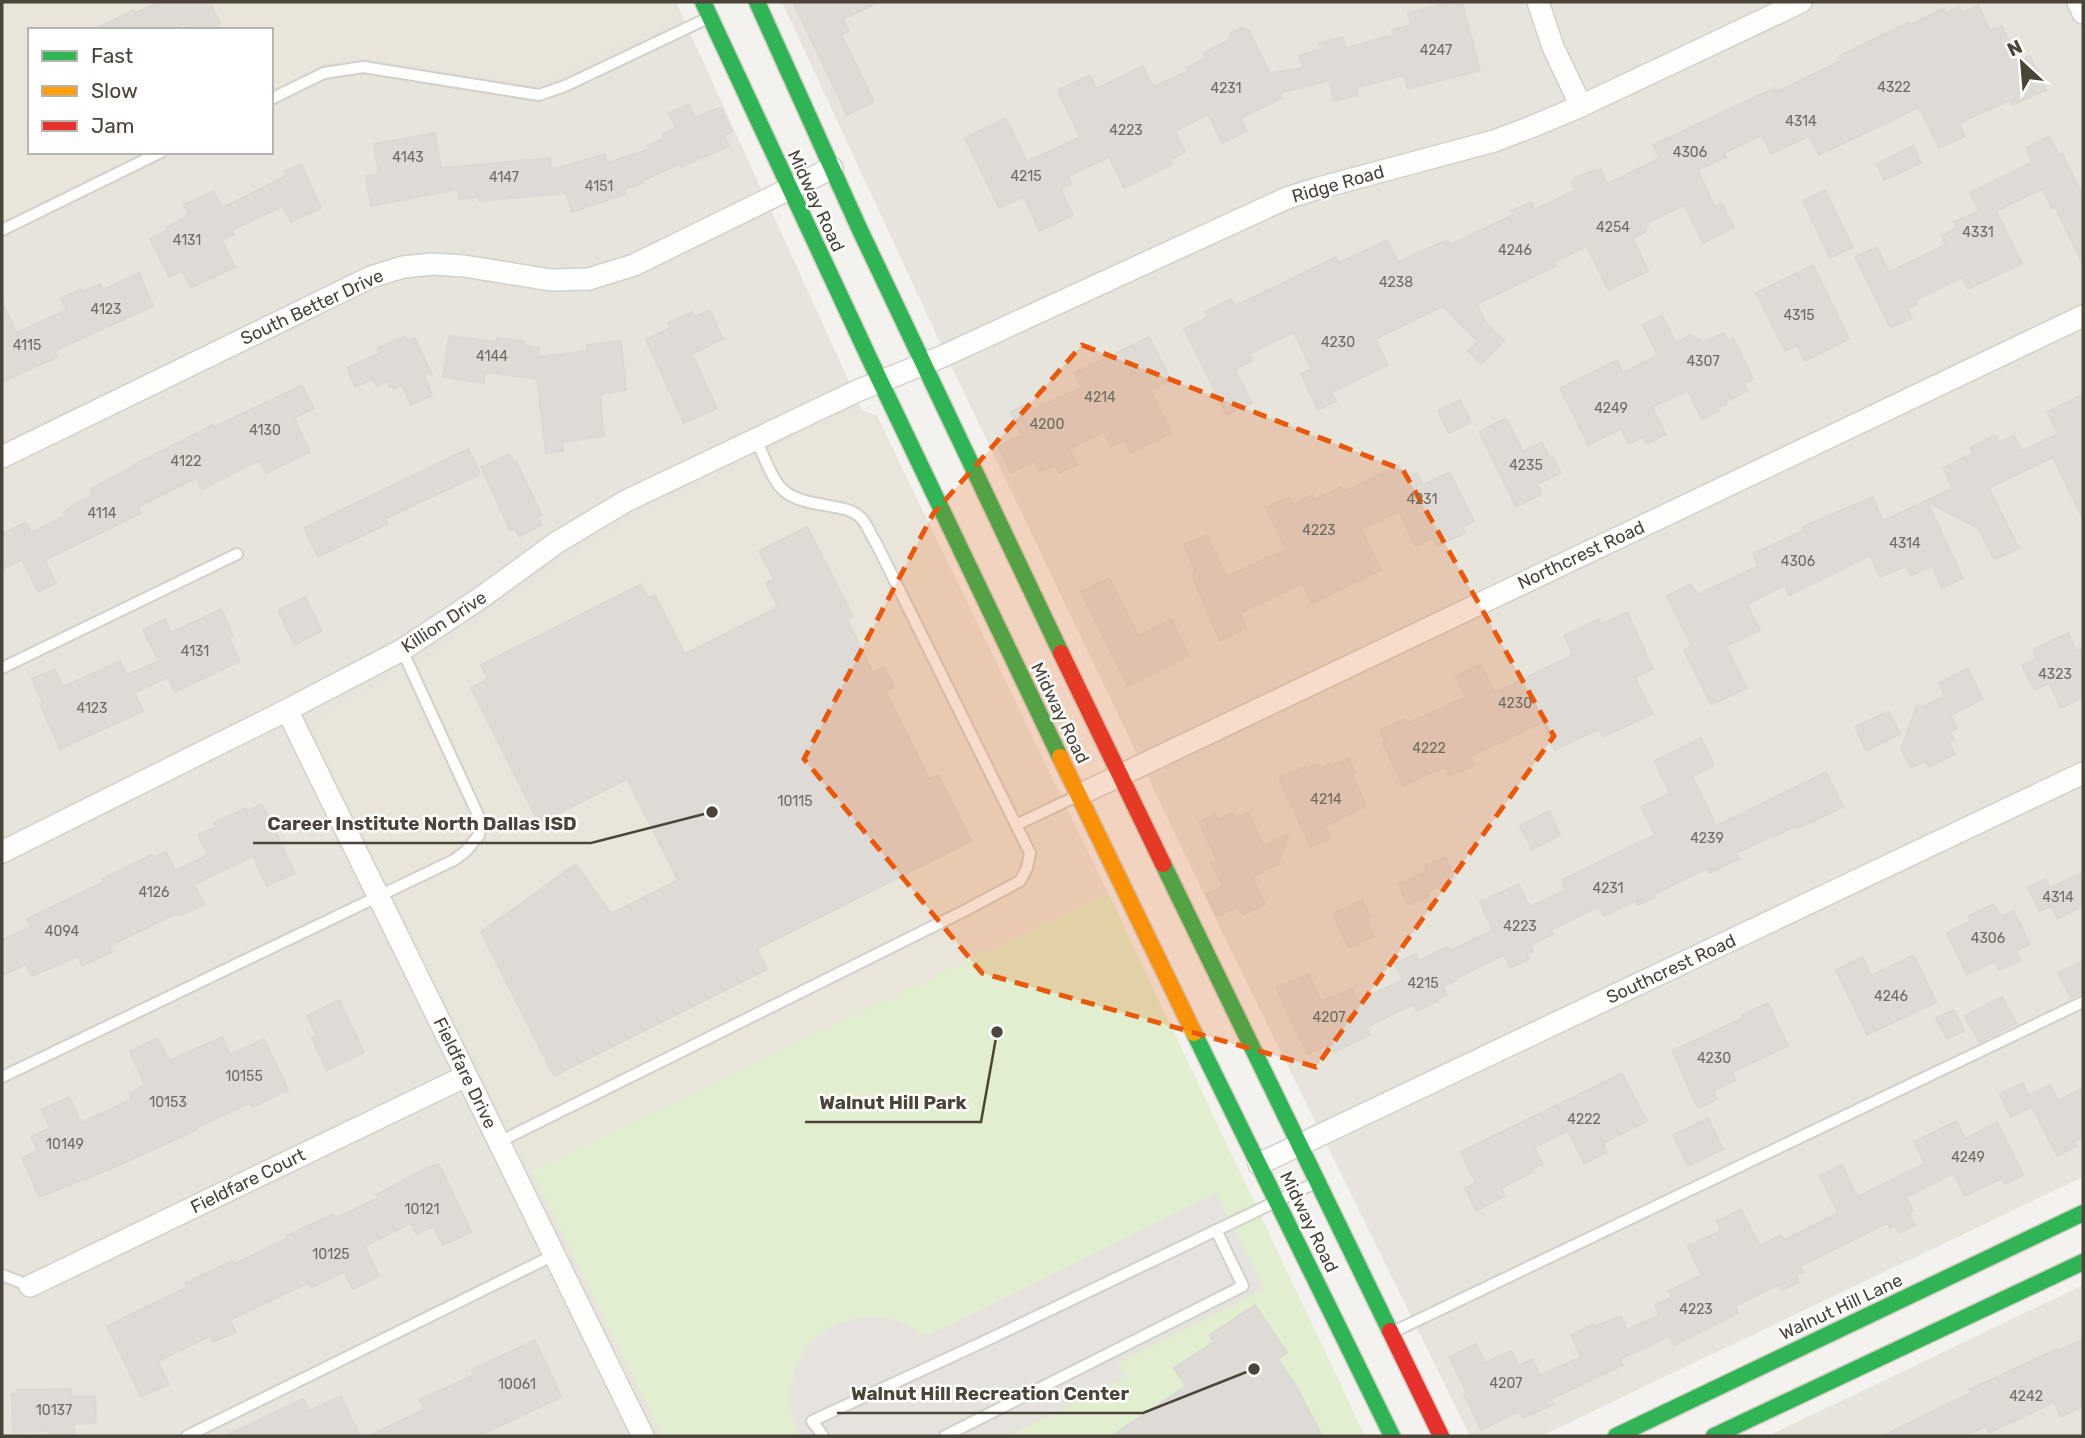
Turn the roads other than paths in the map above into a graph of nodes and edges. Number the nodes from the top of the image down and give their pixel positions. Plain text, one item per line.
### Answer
1 (757, 2) edge
2 (1538, 2) edge
3 (1801, 2) edge
4 (2078, 2) edge
5 (707, 9) edge
6 (2083, 13) edge
7 (273, 98) edge
8 (1581, 106) junction
9 (157, 154) edge
10 (832, 168) junction
11 (789, 189) junction
12 (2, 230) edge
13 (2083, 316) edge
14 (923, 365) junction
15 (880, 382) junction
16 (756, 440) junction
17 (2, 457) edge
18 (237, 554) dead end
19 (402, 650) junction
20 (2, 668) edge
21 (287, 710) junction
22 (2083, 773) edge
23 (1120, 774) junction
24 (1079, 795) junction
25 (1016, 825) junction
26 (2, 852) edge
27 (378, 895) junction
28 (2083, 1002) edge
29 (466, 1076) junction
30 (2, 1077) edge
31 (499, 1142) junction
32 (1300, 1145) junction
33 (1259, 1164) junction
34 (1317, 1181) junction
35 (1277, 1201) junction
36 (2083, 1213) edge
37 (1216, 1230) junction
38 (554, 1255) junction
39 (2083, 1262) edge
40 (2, 1275) edge
41 (30, 1286) joint
42 (1902, 1312) junction
43 (1391, 1334) junction
44 (1916, 1342) junction
45 (187, 1436) edge
46 (642, 1436) edge
47 (823, 1436) edge
48 (945, 1436) edge
49 (1392, 1436) edge
50 (1441, 1436) edge
51 (1616, 1436) edge
52 (1714, 1436) edge

1 - 10 main road, Midway Road
2 - 8 street
3 - 8 street, Ridge Road
4 - 6 street
5 - 7 lane
5 - 11 main road, Midway Road
8 - 14 street, Ridge Road
9 - 12 lane
10 - 11 street, South Better Drive
10 - 14 main road, Midway Road
11 - 15 main road, Midway Road
11 - 17 street, South Better Drive
13 - 23 street, Northcrest Road
14 - 15 street, Ridge Road
14 - 23 main road, Midway Road
15 - 16 street, Killion Drive
15 - 24 main road, Midway Road
16 - 19 street, Killion Drive
16 - 25 lane
18 - 20 lane
19 - 21 street, Killion Drive
19 - 27 lane
21 - 26 street, Killion Drive
21 - 27 street, Fieldfare Drive
22 - 32 street, Southcrest Road
23 - 24 street, Northcrest Road
23 - 32 main road, Midway Road
24 - 25 lane
24 - 33 main road, Midway Road
25 - 31 lane
27 - 29 street, Fieldfare Drive
27 - 30 lane
28 - 43 lane
29 - 31 street, Fieldfare Drive
29 - 41 street, Fieldfare Court
31 - 38 street, Fieldfare Drive
32 - 33 street, Southcrest Road
32 - 34 main road, Midway Road
33 - 35 main road, Midway Road
34 - 35 lane
34 - 43 main road, Midway Road
35 - 37 lane
35 - 49 main road, Midway Road
36 - 42 main road, Walnut Hill Lane
37 - 47 lane
37 - 48 lane
38 - 45 lane
38 - 46 street, Fieldfare Drive
39 - 44 main road
40 - 41 lane
42 - 44 main road
42 - 51 main road, Walnut Hill Lane
43 - 50 main road, Midway Road
44 - 52 main road

